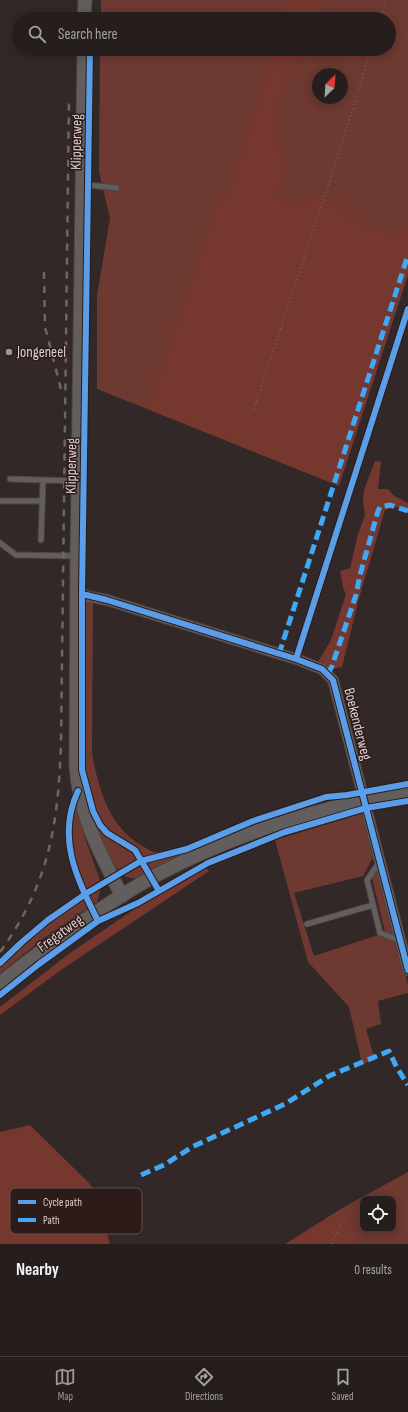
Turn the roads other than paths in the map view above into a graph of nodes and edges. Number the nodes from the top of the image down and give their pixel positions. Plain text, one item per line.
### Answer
1 (84, 0) edge
2 (84, 12) edge
3 (84, 56) edge
4 (88, 185) dead end
5 (117, 188) dead end
6 (10, 479) dead end
7 (43, 480) junction
8 (77, 481) junction
9 (0, 501) edge
10 (42, 501) junction
11 (42, 540) dead end
12 (0, 543) edge
13 (76, 556) junction
14 (76, 594) junction
15 (408, 792) edge
16 (364, 800) junction
17 (380, 862) junction
18 (122, 896) junction
19 (373, 905) junction
20 (307, 924) dead end
21 (401, 941) junction
22 (408, 970) edge
23 (0, 983) edge

1 - 2 street
3 - 8 street, Klipperweg
4 - 5 lane
6 - 7 lane
7 - 8 lane
7 - 10 lane
8 - 13 street, Klipperweg
9 - 10 lane
10 - 11 lane
12 - 13 lane
13 - 14 street, Klipperweg
14 - 16 street, Boekenderweg
14 - 18 street, Klipperweg
15 - 16 street, Fregatweg
16 - 17 street, Boekenderweg
16 - 18 street, Fregatweg
17 - 19 lane
17 - 21 street, Boekenderweg
18 - 23 street, Fregatweg
19 - 20 lane
19 - 21 lane
21 - 22 street, Boekenderweg

